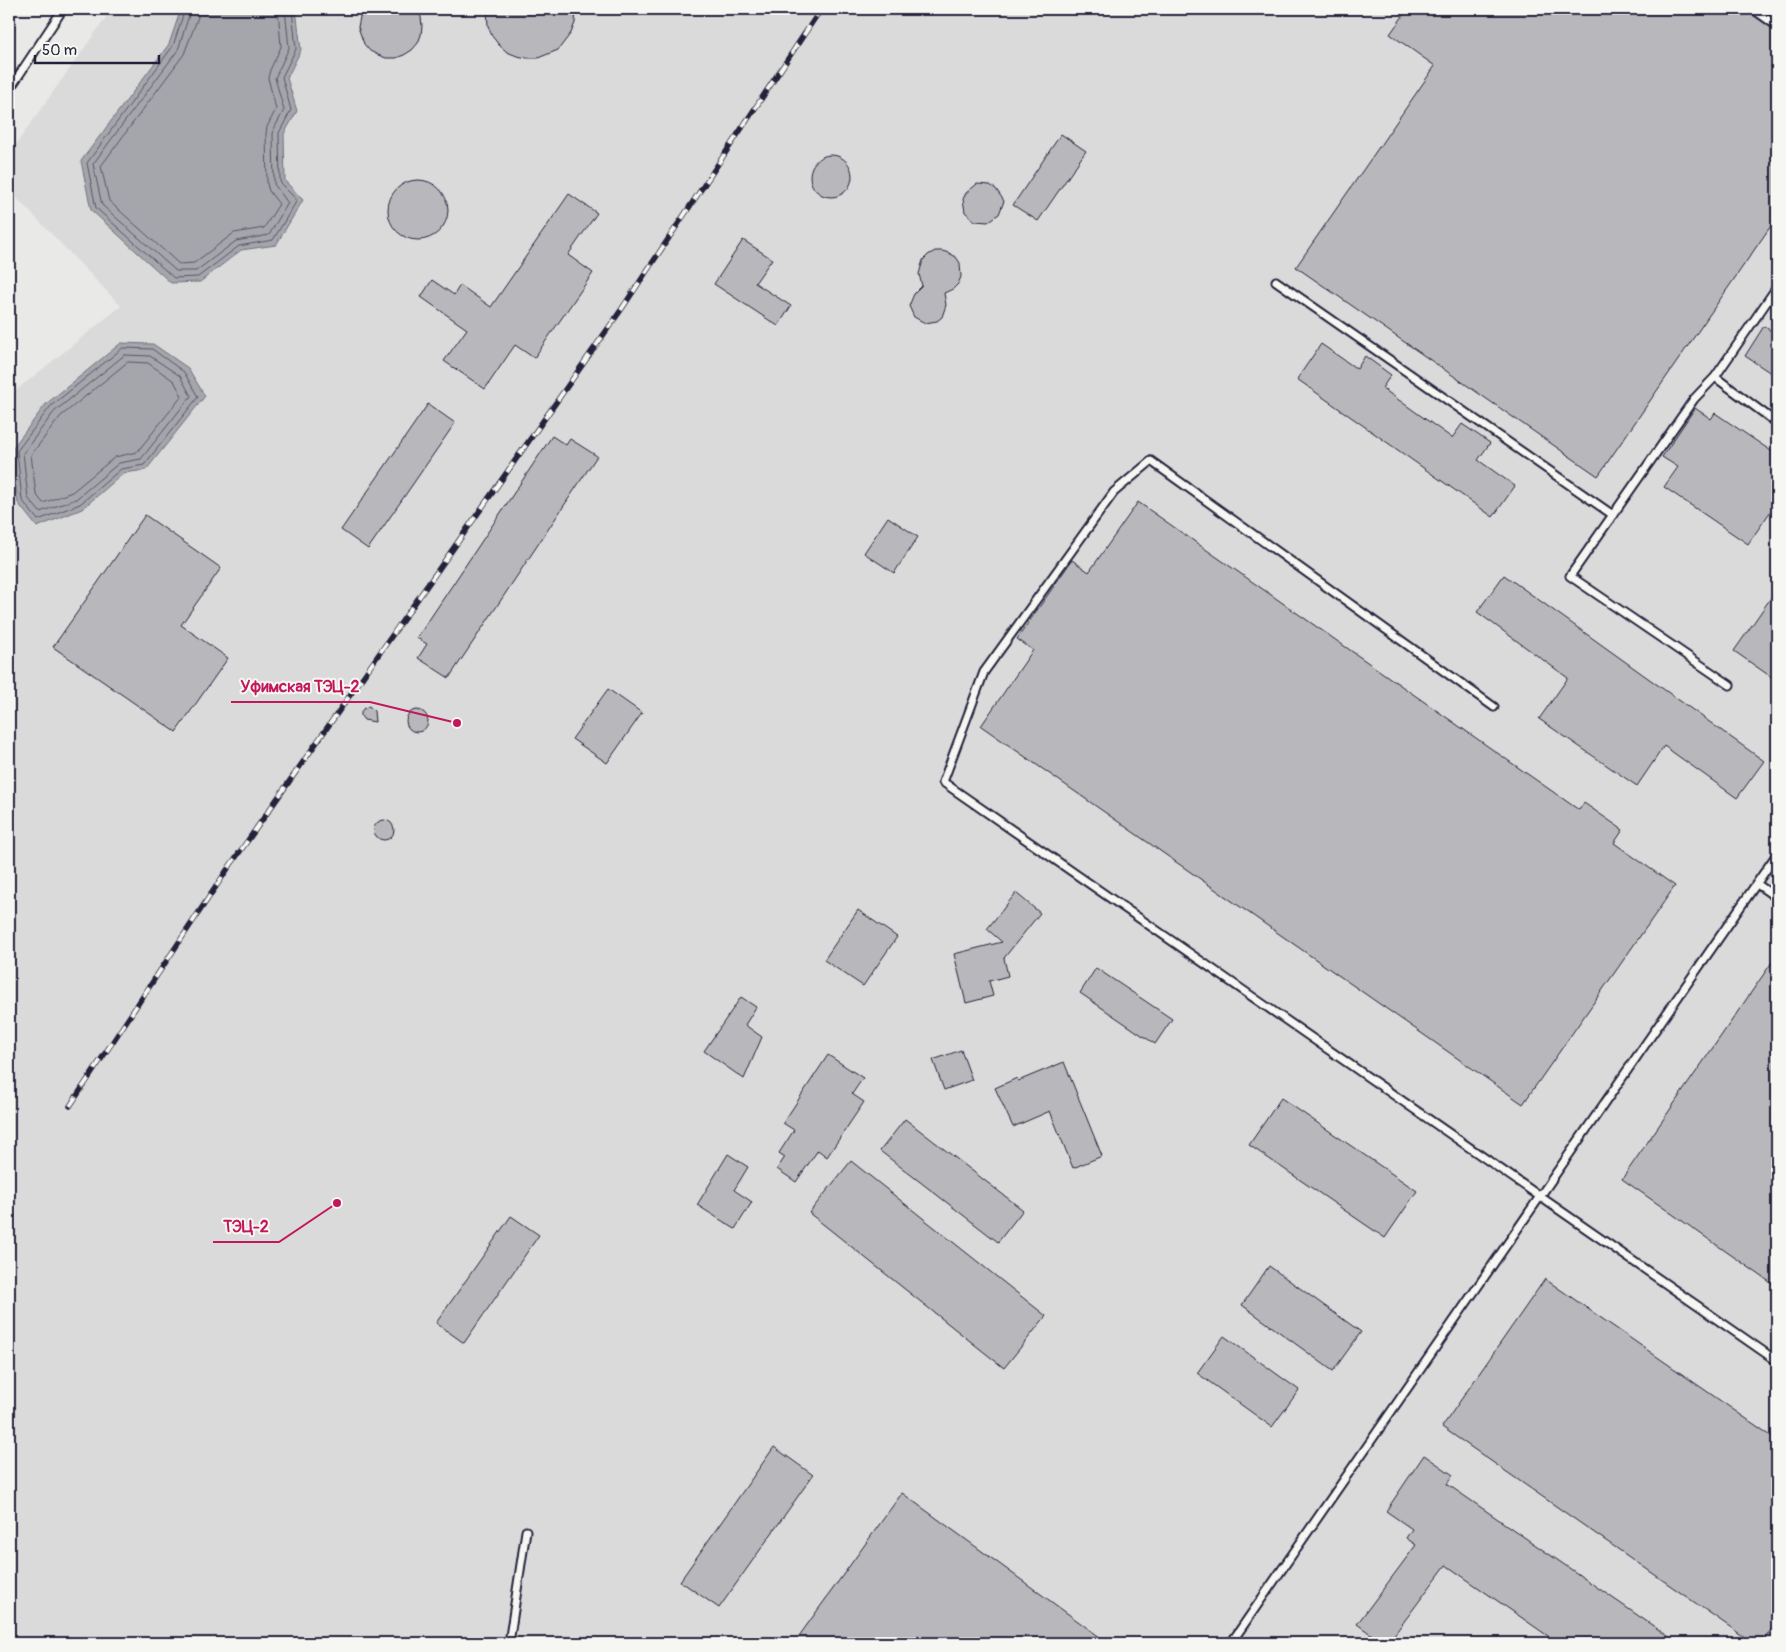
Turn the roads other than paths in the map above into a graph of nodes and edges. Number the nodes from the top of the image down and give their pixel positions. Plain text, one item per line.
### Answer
1 (63, 9) edge
2 (1753, 9) edge
3 (1777, 26) edge
4 (9, 90) edge
5 (1276, 281) dead end
6 (1777, 287) edge
7 (1715, 377) junction
8 (1777, 423) edge
9 (1613, 515) junction
10 (1730, 685) dead end
11 (1494, 707) dead end
12 (1777, 854) edge
13 (1757, 884) junction
14 (1777, 898) edge
15 (1540, 1197) junction
16 (1777, 1361) edge
17 (526, 1531) dead end
18 (509, 1643) edge
19 (1231, 1643) edge

1 - 4 lane
2 - 3 lane
5 - 9 lane
6 - 7 lane
7 - 8 lane
7 - 9 lane
9 - 10 lane
11 - 15 lane
12 - 13 lane
13 - 14 lane
13 - 15 lane
15 - 16 lane
15 - 19 lane
17 - 18 lane

